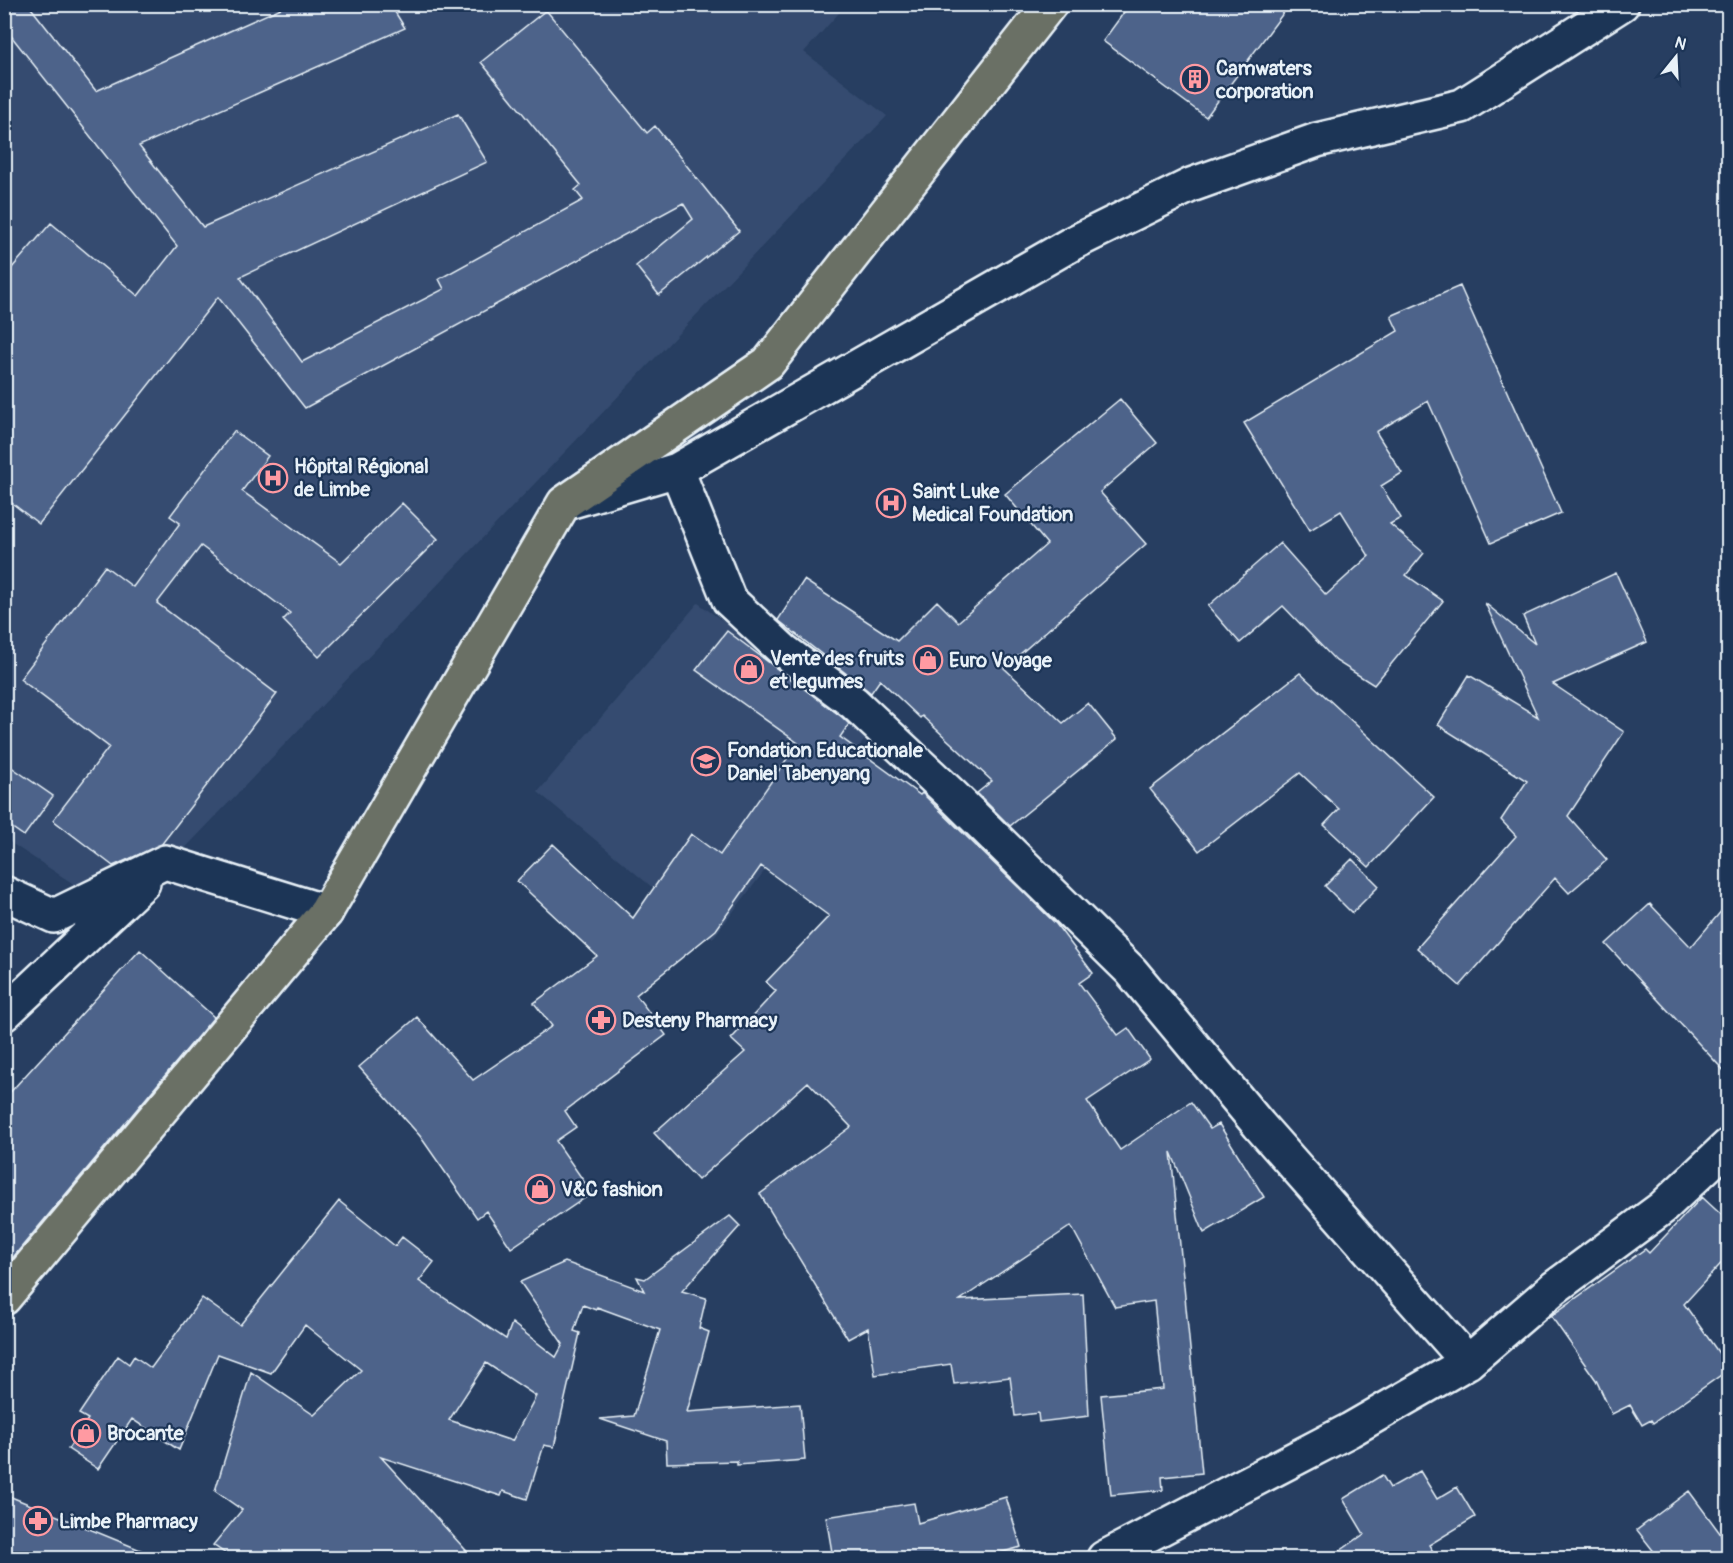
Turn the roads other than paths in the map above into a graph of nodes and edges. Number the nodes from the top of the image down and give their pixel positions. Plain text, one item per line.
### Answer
1 (1050, 4) edge
2 (1622, 4) edge
3 (677, 470) junction
4 (564, 503) junction
5 (165, 862) junction
6 (4, 893) edge
7 (326, 912) junction
8 (4, 1014) edge
9 (1728, 1146) edge
10 (4, 1298) edge
11 (1468, 1362) junction
12 (1104, 1558) edge

1 - 4 highway
2 - 3 street
3 - 4 street
3 - 11 street
4 - 7 highway
5 - 6 street
5 - 7 street
5 - 8 street
7 - 10 highway
9 - 11 street
11 - 12 street

